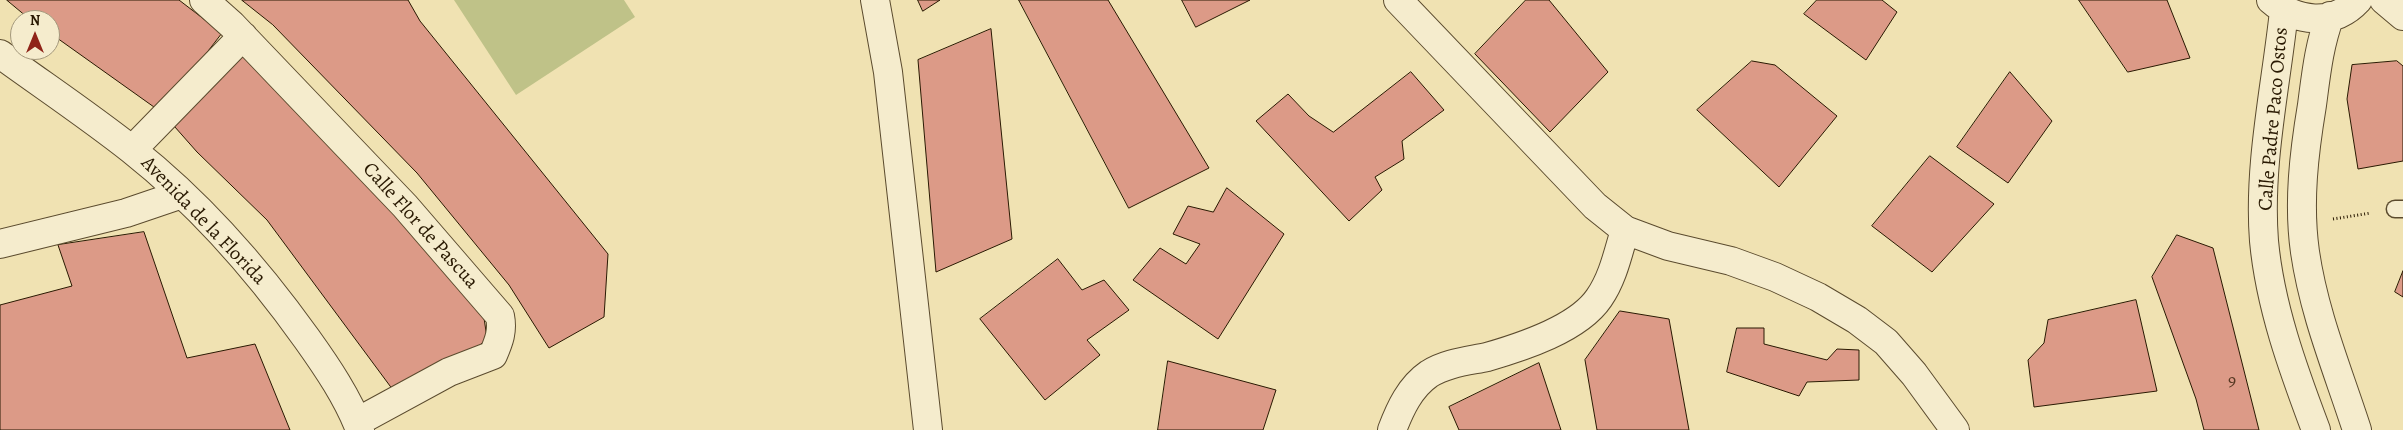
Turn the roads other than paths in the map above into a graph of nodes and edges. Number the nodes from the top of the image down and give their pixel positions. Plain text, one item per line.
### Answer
1 (204, 0) edge
2 (875, 0) edge
3 (1398, 0) edge
4 (2358, 0) edge
5 (2384, 0) edge
6 (2277, 5) edge
7 (2330, 16) junction
8 (2403, 16) edge
9 (243, 36) junction
10 (0, 54) edge
11 (132, 150) junction
12 (182, 194) junction
13 (1624, 230) junction
14 (0, 244) edge
15 (359, 426) edge
16 (928, 430) edge
17 (1392, 430) edge
18 (1955, 430) edge
19 (2316, 430) edge
20 (2358, 430) edge

1 - 9 street, Calle Flor de Pascua
2 - 16 street
3 - 13 street
4 - 7 street
5 - 8 street
6 - 7 street
6 - 19 street, Calle Padre Paco Ostos
7 - 20 street, Calle Padre Paco Ostos
9 - 11 street
9 - 15 street, Calle Flor de Pascua
10 - 11 street, Avenida de la Florida
11 - 12 street, Avenida de la Florida
12 - 14 street
12 - 15 street, Avenida de la Florida
13 - 17 street
13 - 18 street

